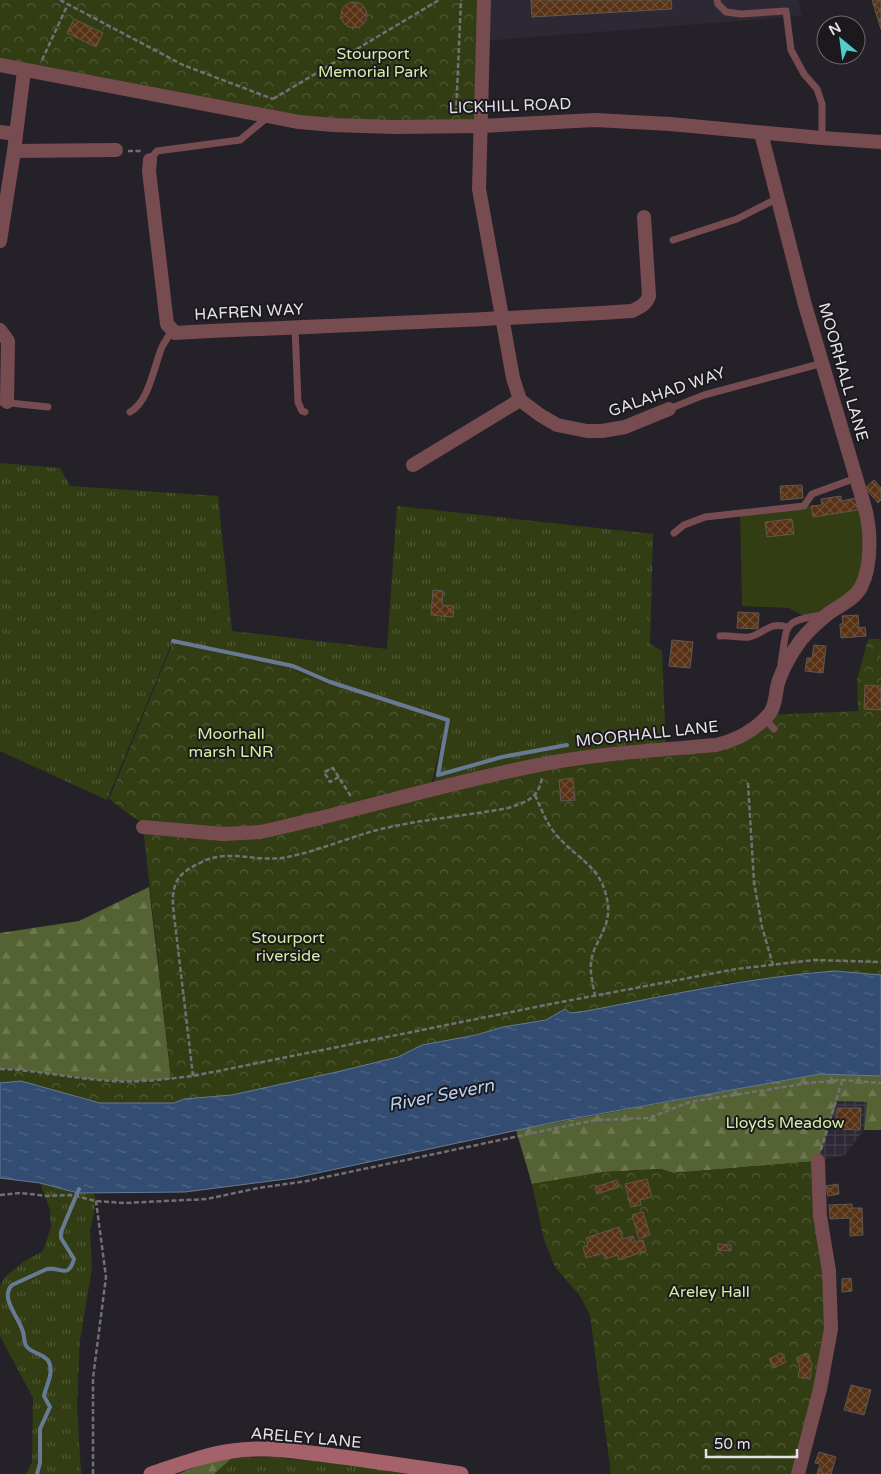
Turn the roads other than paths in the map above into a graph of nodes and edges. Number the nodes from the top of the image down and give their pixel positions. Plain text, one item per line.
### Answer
1 (484, 0) edge
2 (718, 0) edge
3 (0, 66) edge
4 (30, 72) junction
5 (269, 116) junction
6 (481, 126) junction
7 (0, 132) edge
8 (762, 133) junction
9 (16, 134) junction
10 (822, 138) junction
11 (881, 142) edge
12 (116, 150) road end
13 (14, 151) junction
14 (154, 155) joint
15 (778, 198) junction
16 (644, 217) dead end
17 (1, 235) edge
18 (673, 240) dead end
19 (502, 319) junction
20 (295, 327) junction
21 (0, 330) edge
22 (172, 330) junction
23 (823, 363) junction
24 (520, 400) junction
25 (3, 402) edge
26 (48, 407) dead end
27 (669, 409) joint
28 (130, 412) dead end
29 (305, 412) dead end
30 (413, 465) dead end
31 (856, 478) junction
32 (875, 522) edge
33 (674, 533) dead end
34 (828, 614) junction
35 (787, 627) junction
36 (720, 636) dead end
37 (778, 681) junction
38 (143, 827) dead end
39 (818, 1161) road end
40 (151, 1474) edge
41 (461, 1474) edge
42 (798, 1474) edge

1 - 6 street
2 - 10 lane
3 - 4 street, LICKHILL ROAD
4 - 5 street, LICKHILL ROAD
4 - 9 street
5 - 6 street, LICKHILL ROAD
5 - 14 lane
6 - 8 street, LICKHILL ROAD
6 - 19 street
7 - 9 street
8 - 10 street, LICKHILL ROAD
8 - 15 street, MOORHALL LANE
9 - 13 street
10 - 11 street, LICKHILL ROAD
12 - 13 street
13 - 17 street
14 - 22 street, HAFREN WAY
15 - 18 lane
15 - 23 street, MOORHALL LANE
16 - 19 street, HAFREN WAY
19 - 20 street, HAFREN WAY
19 - 24 street
20 - 22 street, HAFREN WAY
20 - 29 lane
21 - 25 street
22 - 28 lane
23 - 27 lane, GALAHAD WAY
23 - 31 street, MOORHALL LANE
24 - 27 street, GALAHAD WAY
24 - 30 street
25 - 26 lane
31 - 32 street, MOORHALL LANE
31 - 33 lane
32 - 34 street, MOORHALL LANE
34 - 35 lane
34 - 37 street, MOORHALL LANE
35 - 36 lane
35 - 37 lane
37 - 38 street, MOORHALL LANE
39 - 42 street
40 - 41 street, ARELEY LANE

